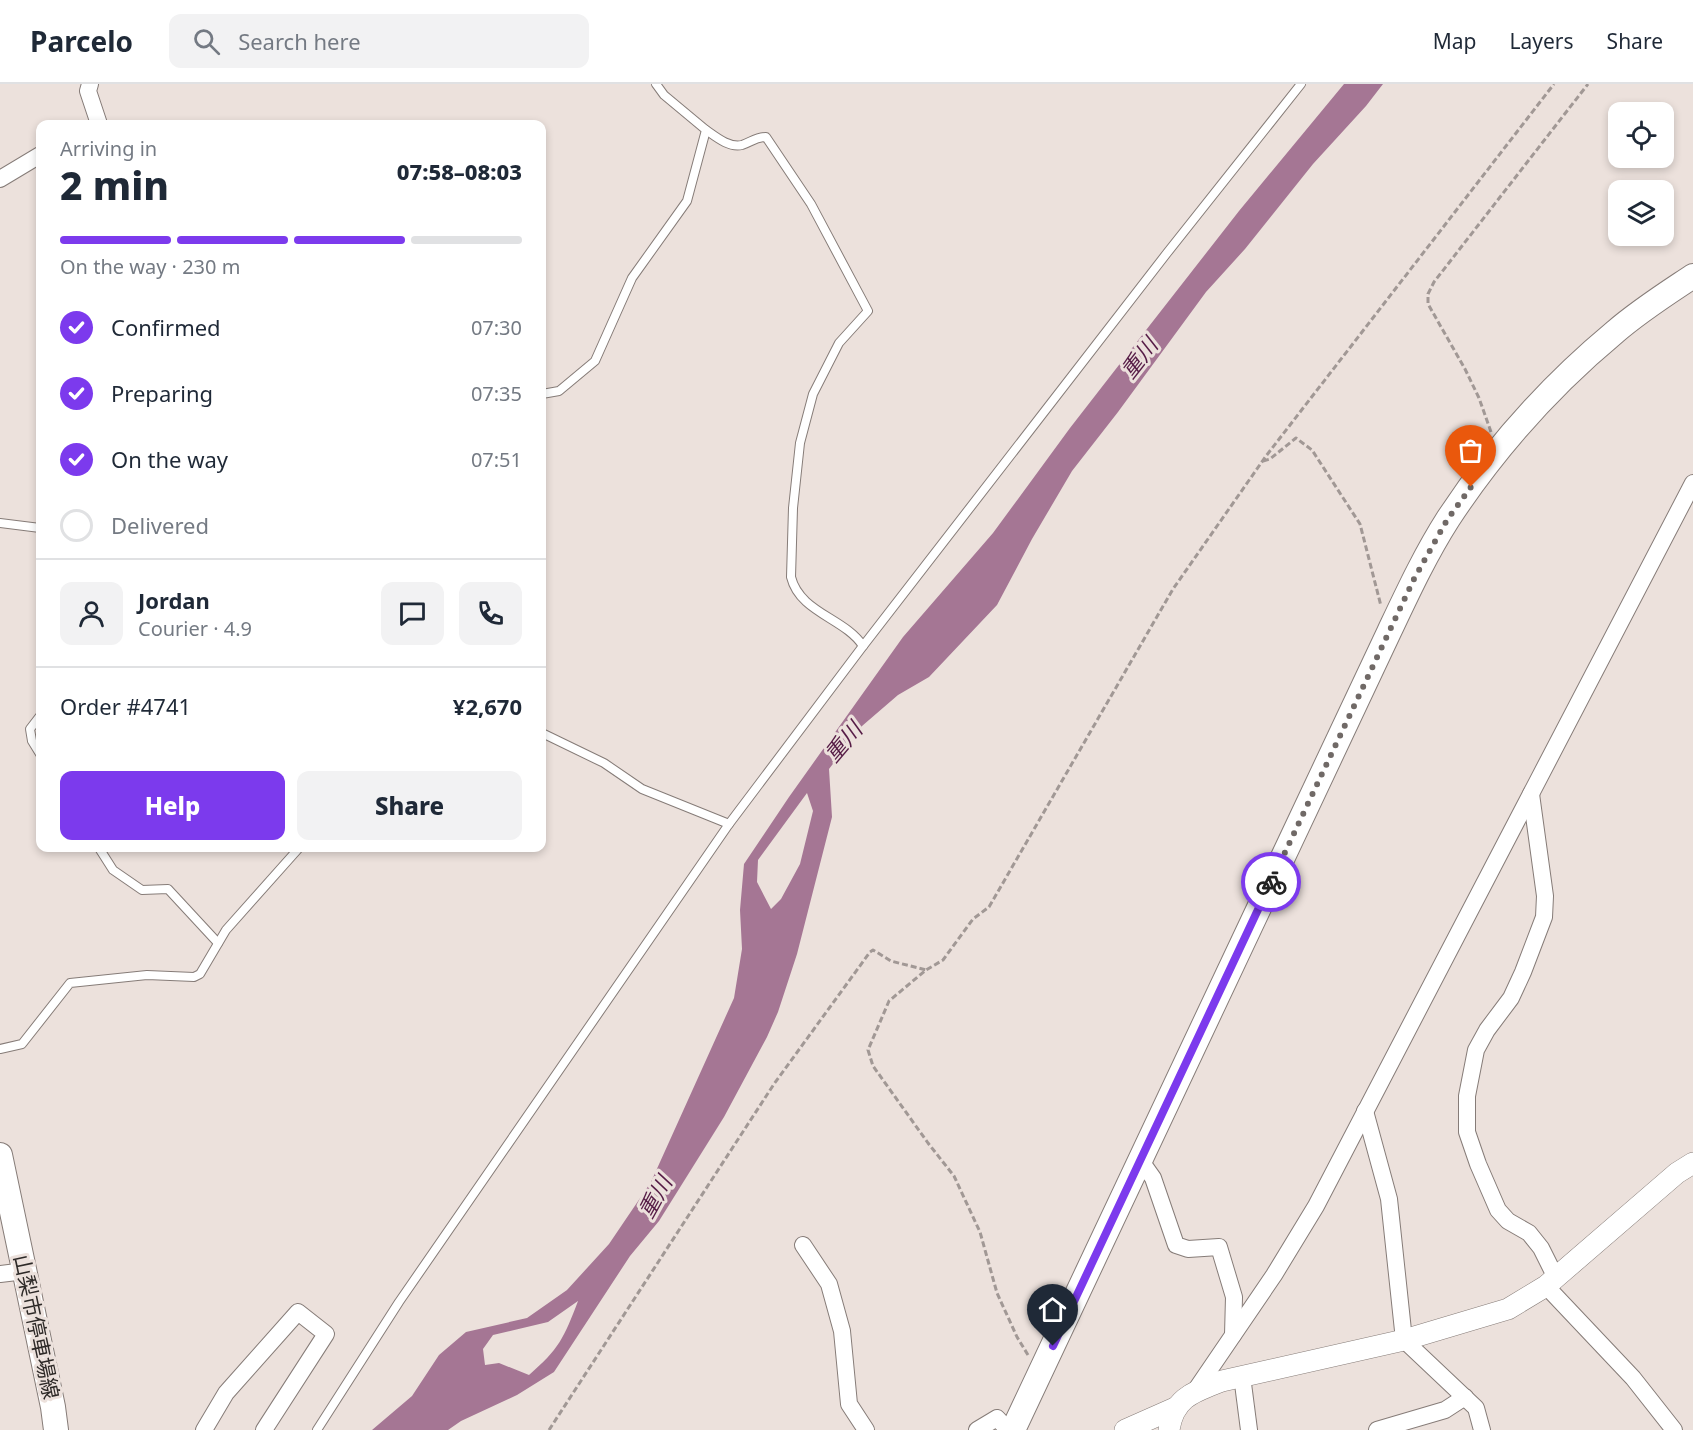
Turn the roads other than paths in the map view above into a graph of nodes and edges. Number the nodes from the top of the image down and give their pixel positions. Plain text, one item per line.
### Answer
1 (90, 84) edge
2 (656, 84) edge
3 (1301, 84) edge
4 (98, 120) edge
5 (706, 129) junction
6 (36, 157) edge
7 (0, 179) edge
8 (1693, 276) edge
9 (546, 393) edge
10 (1693, 483) edge
11 (0, 523) edge
12 (36, 528) edge
13 (863, 646) junction
14 (36, 721) edge
15 (546, 735) edge
16 (36, 748) edge
17 (1531, 794) junction
18 (729, 824) junction
19 (102, 852) edge
20 (295, 852) edge
21 (218, 943) junction
22 (0, 1049) edge
23 (1365, 1111) junction
24 (0, 1155) edge
25 (1141, 1161) junction
26 (1693, 1163) edge
27 (803, 1245) dead end
28 (25, 1271) junction
29 (0, 1274) edge
30 (1551, 1282) junction
31 (1233, 1336) junction
32 (1404, 1340) junction
33 (1242, 1376) junction
34 (1195, 1391) junction
35 (1465, 1398) junction
36 (1177, 1407) junction
37 (56, 1430) edge
38 (204, 1430) edge
39 (264, 1430) edge
40 (317, 1430) edge
41 (866, 1430) edge
42 (977, 1430) edge
43 (1008, 1430) edge
44 (1013, 1430) edge
45 (1125, 1430) edge
46 (1169, 1430) edge
47 (1248, 1430) edge
48 (1377, 1430) edge
49 (1482, 1430) edge
50 (1674, 1430) edge

1 - 4 street
2 - 5 lane
3 - 13 lane
5 - 9 lane
5 - 13 lane
6 - 7 street
8 - 25 main road
10 - 17 street
11 - 12 lane
13 - 18 lane
14 - 16 lane
15 - 18 lane
17 - 23 street
17 - 30 street
18 - 40 lane
19 - 21 lane
20 - 21 lane
21 - 22 lane
23 - 31 street
23 - 32 street
24 - 28 main road, 山梨市停車場線
25 - 31 street
25 - 44 main road
26 - 30 street
27 - 41 street
28 - 29 street
28 - 37 main road, 山梨市停車場線
30 - 32 street
30 - 50 street
31 - 34 street
32 - 33 street
32 - 35 street
33 - 34 street
33 - 47 street
34 - 36 street
35 - 48 street
35 - 49 street
36 - 45 street
36 - 46 street
38 - 39 street
42 - 43 street

